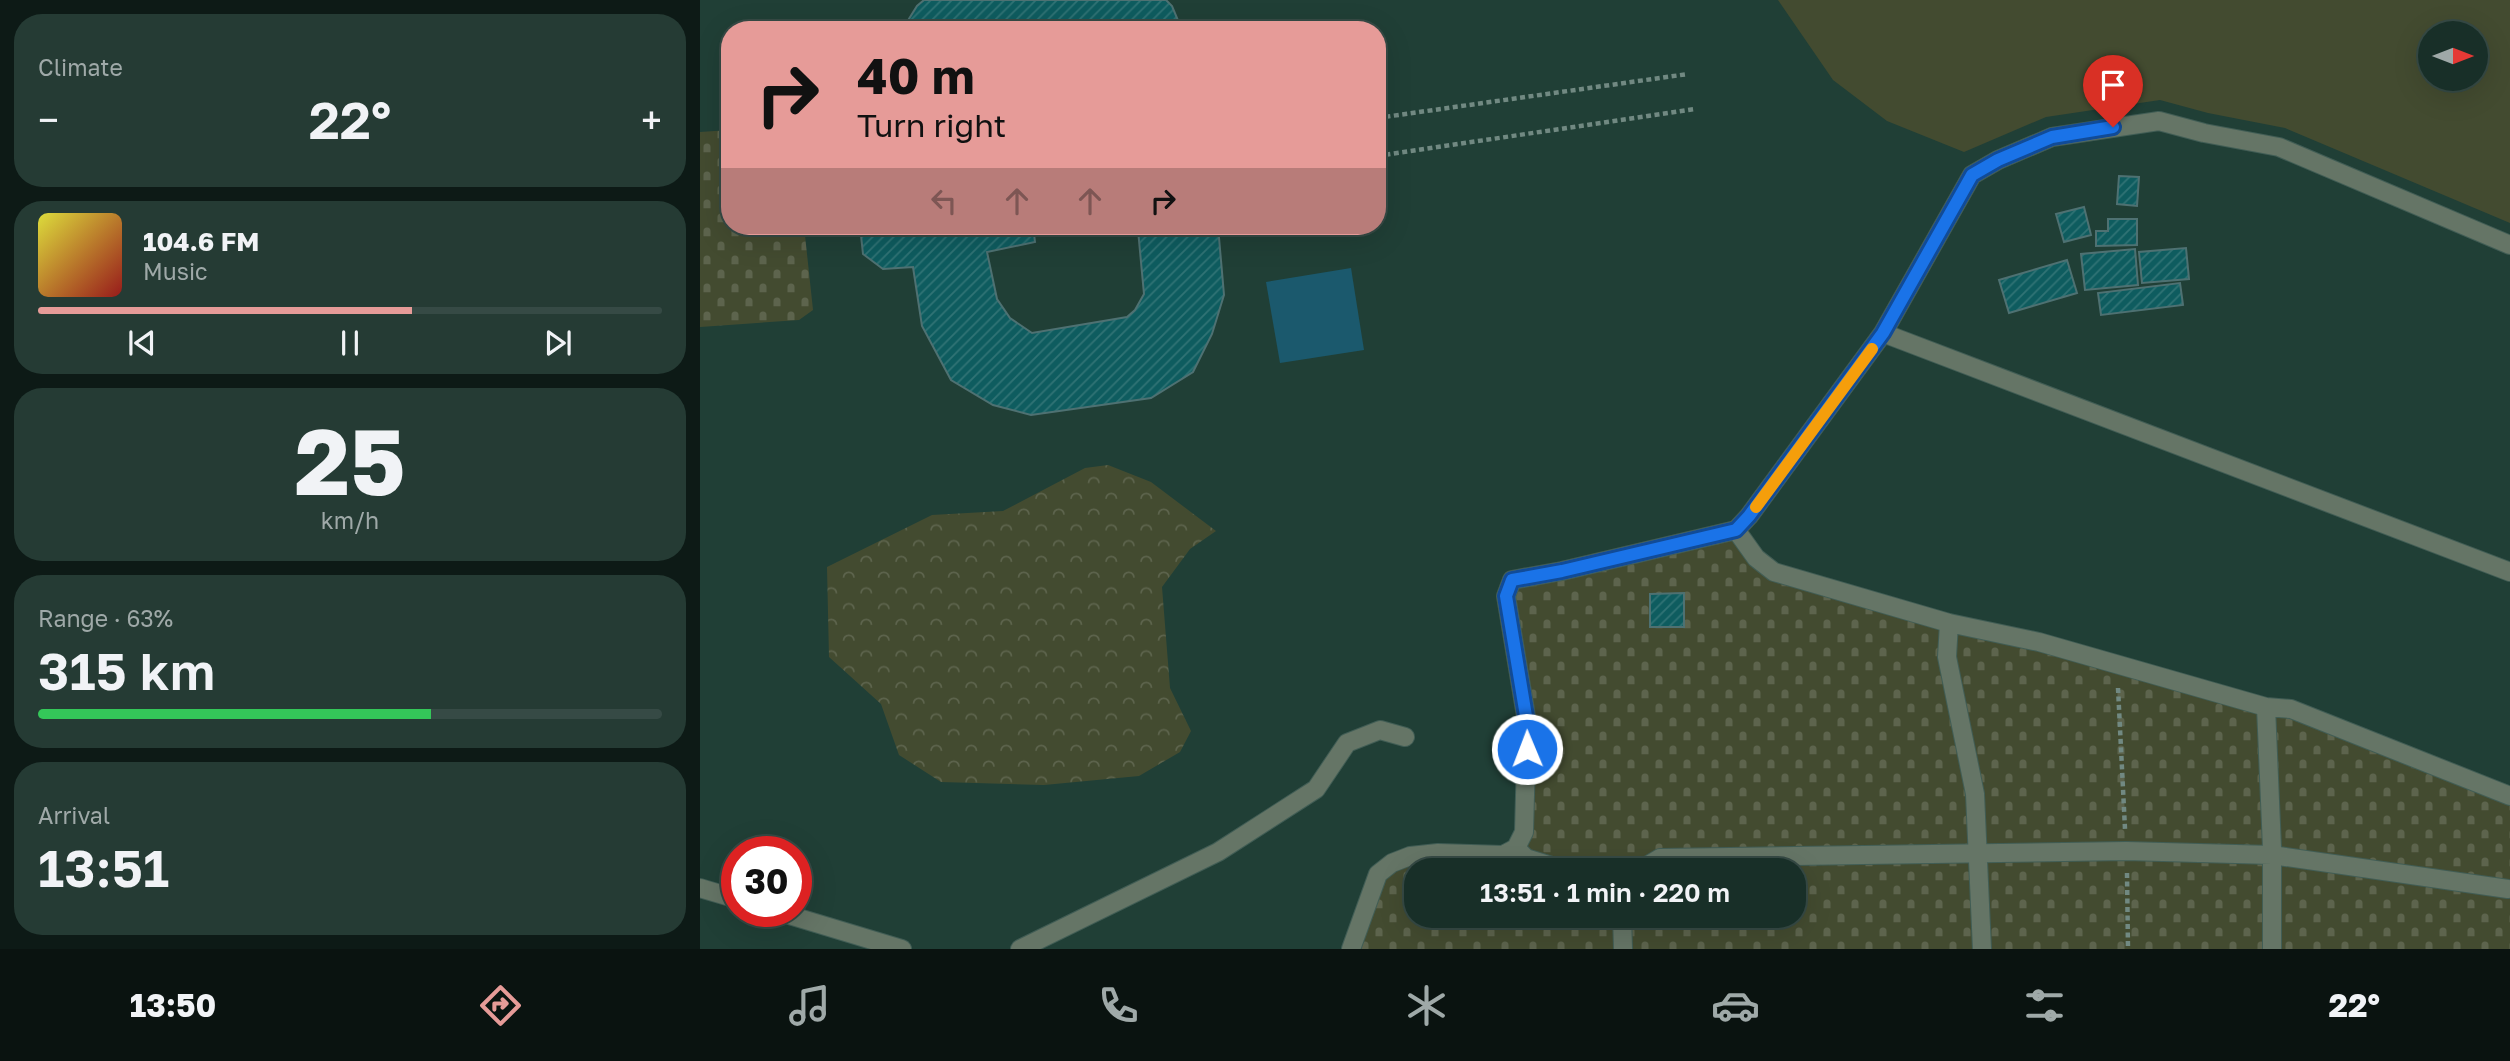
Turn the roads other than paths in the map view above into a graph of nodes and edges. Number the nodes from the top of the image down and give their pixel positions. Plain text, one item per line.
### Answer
1 (2510, 245) edge
2 (1883, 333) junction
3 (1736, 530) junction
4 (2510, 572) edge
5 (1949, 623) junction
6 (2266, 706) junction
7 (1405, 737) dead end
8 (2510, 796) edge
9 (1516, 848) junction
10 (1978, 854) junction
11 (2272, 855) junction
12 (1526, 858) edge
13 (1660, 858) edge
14 (700, 888) edge
15 (2508, 889) edge
16 (721, 894) edge
17 (812, 922) edge
18 (1622, 928) edge
19 (902, 949) edge
20 (1020, 949) edge
21 (1351, 949) edge
22 (1623, 949) edge
23 (1982, 949) edge
24 (2272, 949) edge

1 - 2 street
2 - 3 street
2 - 4 street
3 - 5 street
3 - 9 street
5 - 6 street
5 - 10 street
6 - 8 street
6 - 11 street
7 - 20 street
9 - 12 street
9 - 21 street
10 - 11 street
10 - 13 street
10 - 23 street
11 - 15 street
11 - 24 street
14 - 16 street
17 - 19 street
18 - 22 street

